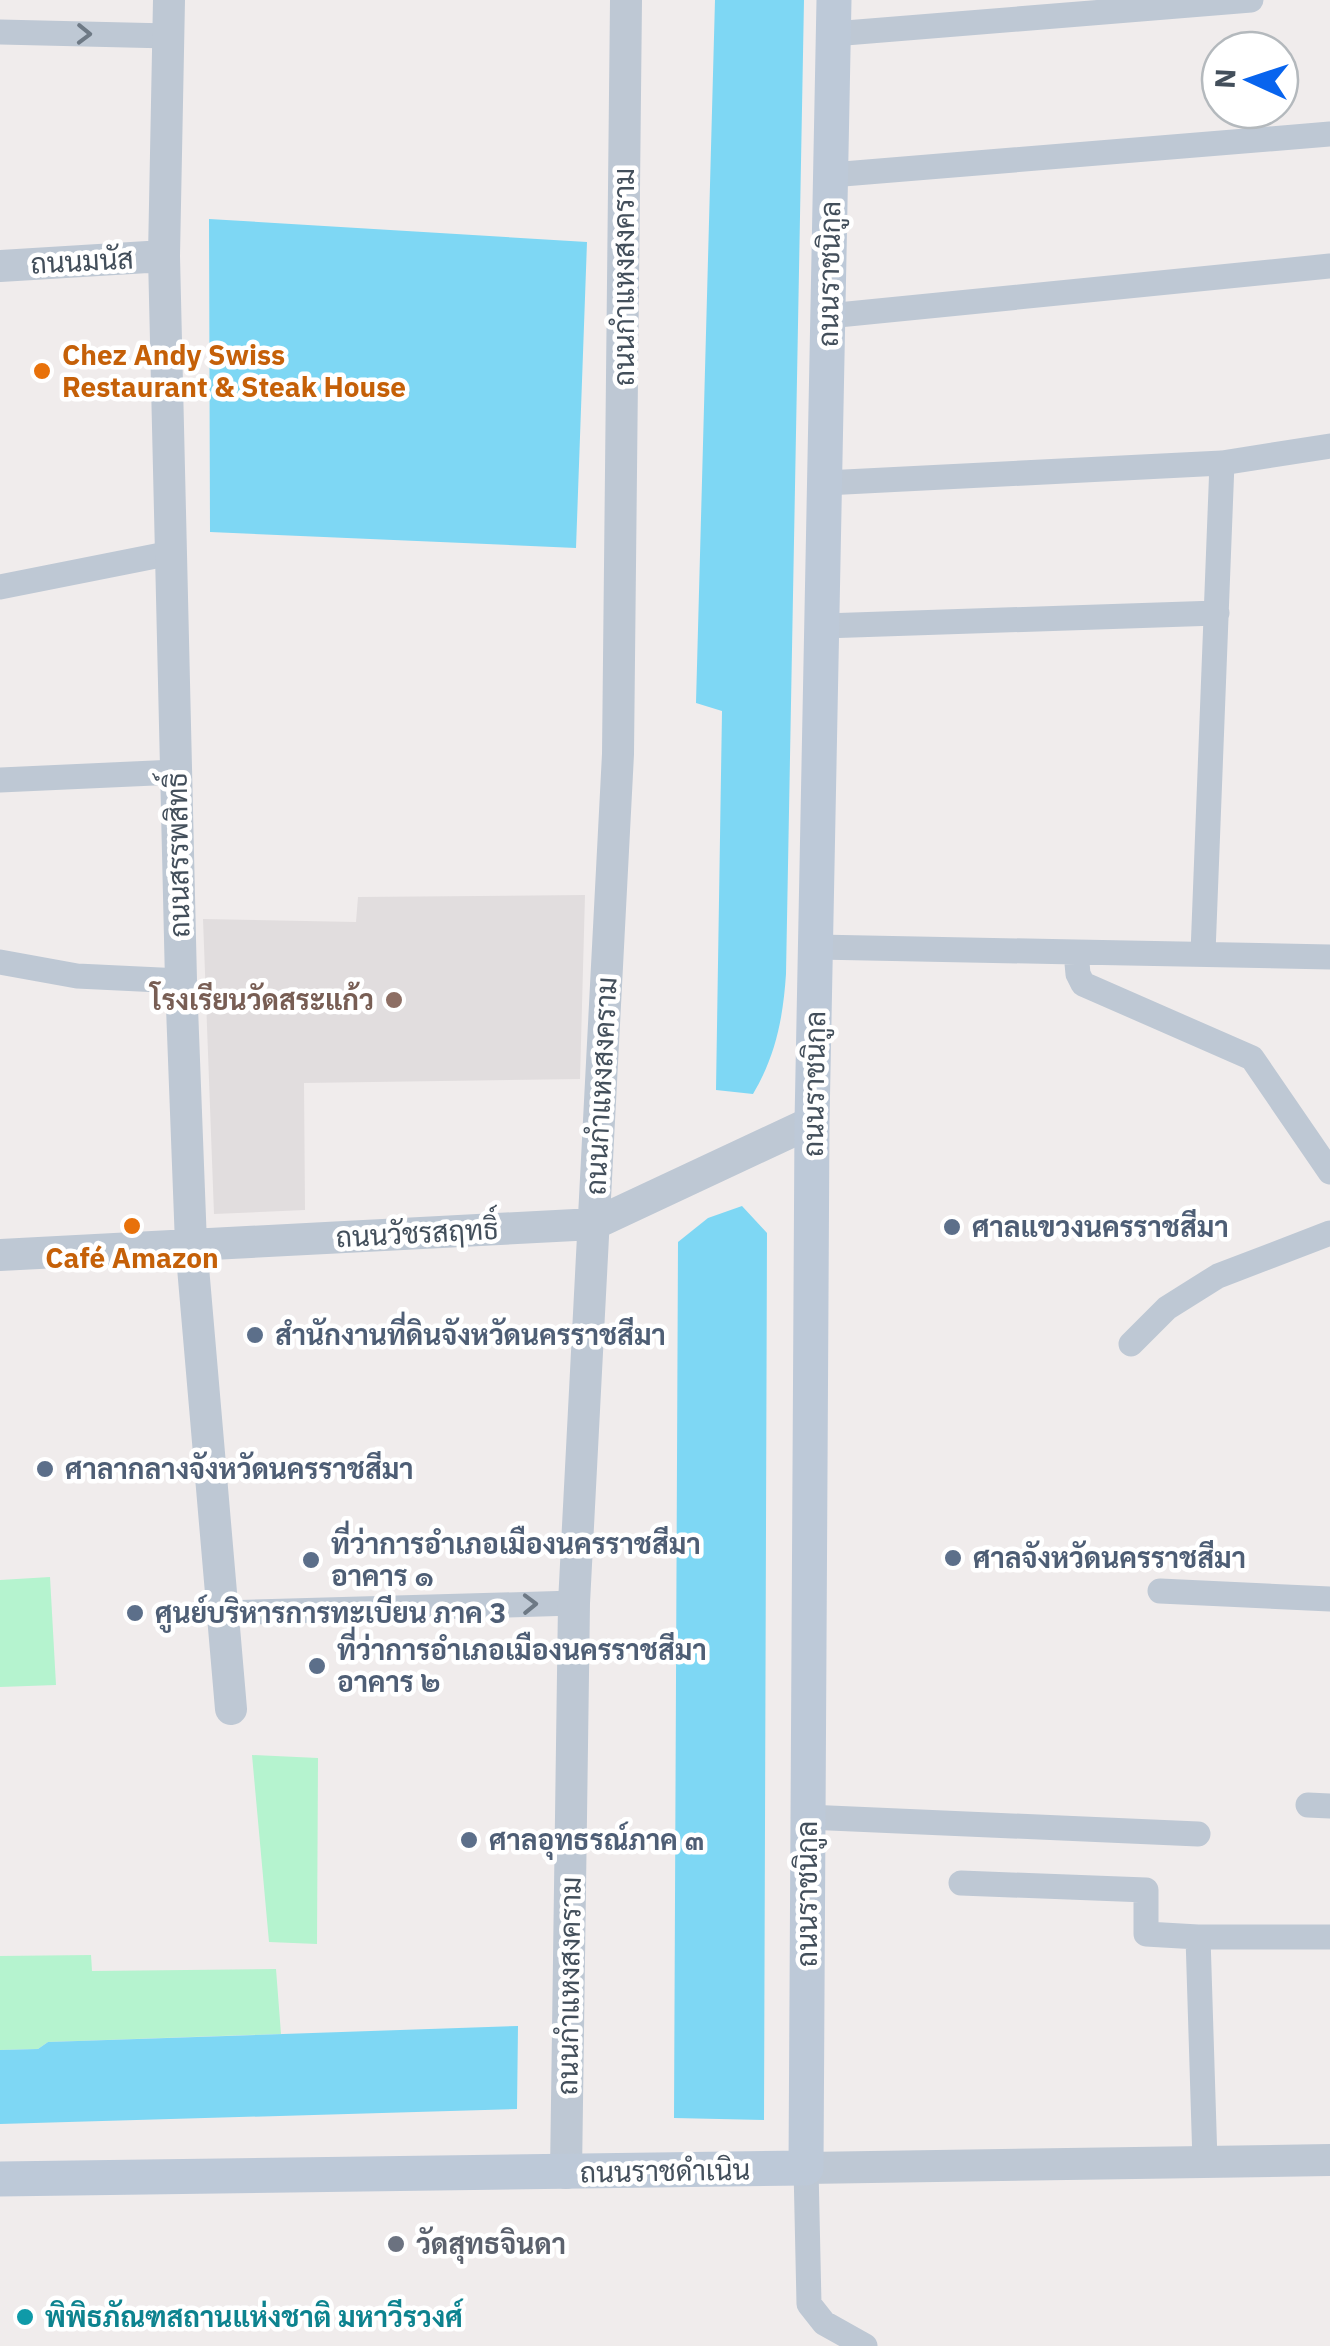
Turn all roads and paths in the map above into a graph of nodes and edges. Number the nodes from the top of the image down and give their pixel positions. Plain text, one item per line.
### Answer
1 (169, 0) edge
2 (626, 0) edge
3 (1251, 0) edge
4 (834, 17) edge
5 (0, 32) edge
6 (168, 36) junction
7 (1330, 134) edge
8 (831, 175) junction
9 (164, 256) junction
10 (0, 266) edge
11 (1330, 266) edge
12 (828, 316) junction
13 (1330, 446) edge
14 (1222, 463) junction
15 (825, 483) junction
16 (170, 554) junction
17 (0, 587) edge
18 (1217, 612) junction
19 (823, 626) junction
20 (176, 772) junction
21 (0, 780) edge
22 (818, 947) junction
23 (1076, 952) junction
24 (1203, 953) junction
25 (1330, 958) edge
26 (0, 962) edge
27 (181, 980) junction
28 (812, 1122) junction
29 (1330, 1172) edge
30 (594, 1224) junction
31 (1330, 1233) edge
32 (191, 1244) junction
33 (0, 1255) edge
34 (1131, 1344) dead end
35 (1160, 1591) dead end
36 (1330, 1599) edge
37 (574, 1603) junction
38 (223, 1612) junction
39 (231, 1708) dead end
40 (807, 1817) junction
41 (1198, 1834) dead end
42 (961, 1883) dead end
43 (1198, 1936) junction
44 (1330, 1937) edge
45 (1330, 2160) edge
46 (1205, 2162) junction
47 (806, 2168) junction
48 (566, 2172) junction
49 (0, 2178) edge
50 (850, 2342) edge

1 - 6 street, ถนนสรรพสิทธิ์
2 - 30 street, ถนนกำแหงสงคราม
3 - 4 street
4 - 8 main road, ถนนราชนิกูล
5 -> 6 street
6 - 9 street, ถนนสรรพสิทธิ์
7 - 8 street
8 - 12 main road, ถนนราชนิกูล
9 - 10 street, ถนนมนัส
9 - 16 street, ถนนสรรพสิทธิ์
11 - 12 street
12 - 15 main road, ถนนราชนิกูล
13 - 14 street
14 - 15 street
14 - 18 street
15 - 19 main road, ถนนราชนิกูล
16 - 17 street
16 - 20 street, ถนนสรรพสิทธิ์
18 - 19 street
18 - 24 street
19 - 22 main road, ถนนราชนิกูล
20 - 21 street
20 - 27 street, ถนนสรรพสิทธิ์
22 - 23 street
22 - 28 main road, ถนนราชนิกูล
23 - 24 street
23 - 29 street
24 - 25 street
26 - 27 street
27 - 32 street, ถนนสรรพสิทธิ์
28 - 30 street, ถนนวัชรสฤทธิ์
28 - 40 main road, ถนนราชนิกูล
30 - 32 street, ถนนวัชรสฤทธิ์
30 - 37 street, ถนนกำแหงสงคราม
31 - 34 street
32 - 33 street, ถนนวัชรสฤทธิ์
32 - 38 street, ถนนสรรพสิทธิ์
35 - 36 street
38 -> 37 street
37 - 48 street, ถนนกำแหงสงคราม
38 - 39 street, ถนนสรรพสิทธิ์
40 - 41 street
40 - 47 main road, ถนนราชนิกูล
42 - 43 street
43 - 44 street
43 - 46 street
45 - 46 street, ถนนราชดำเนิน
46 - 47 street, ถนนราชดำเนิน
47 - 48 main road, ถนนราชดำเนิน
47 - 50 street
48 - 49 main road, ถนนราชดำเนิน

